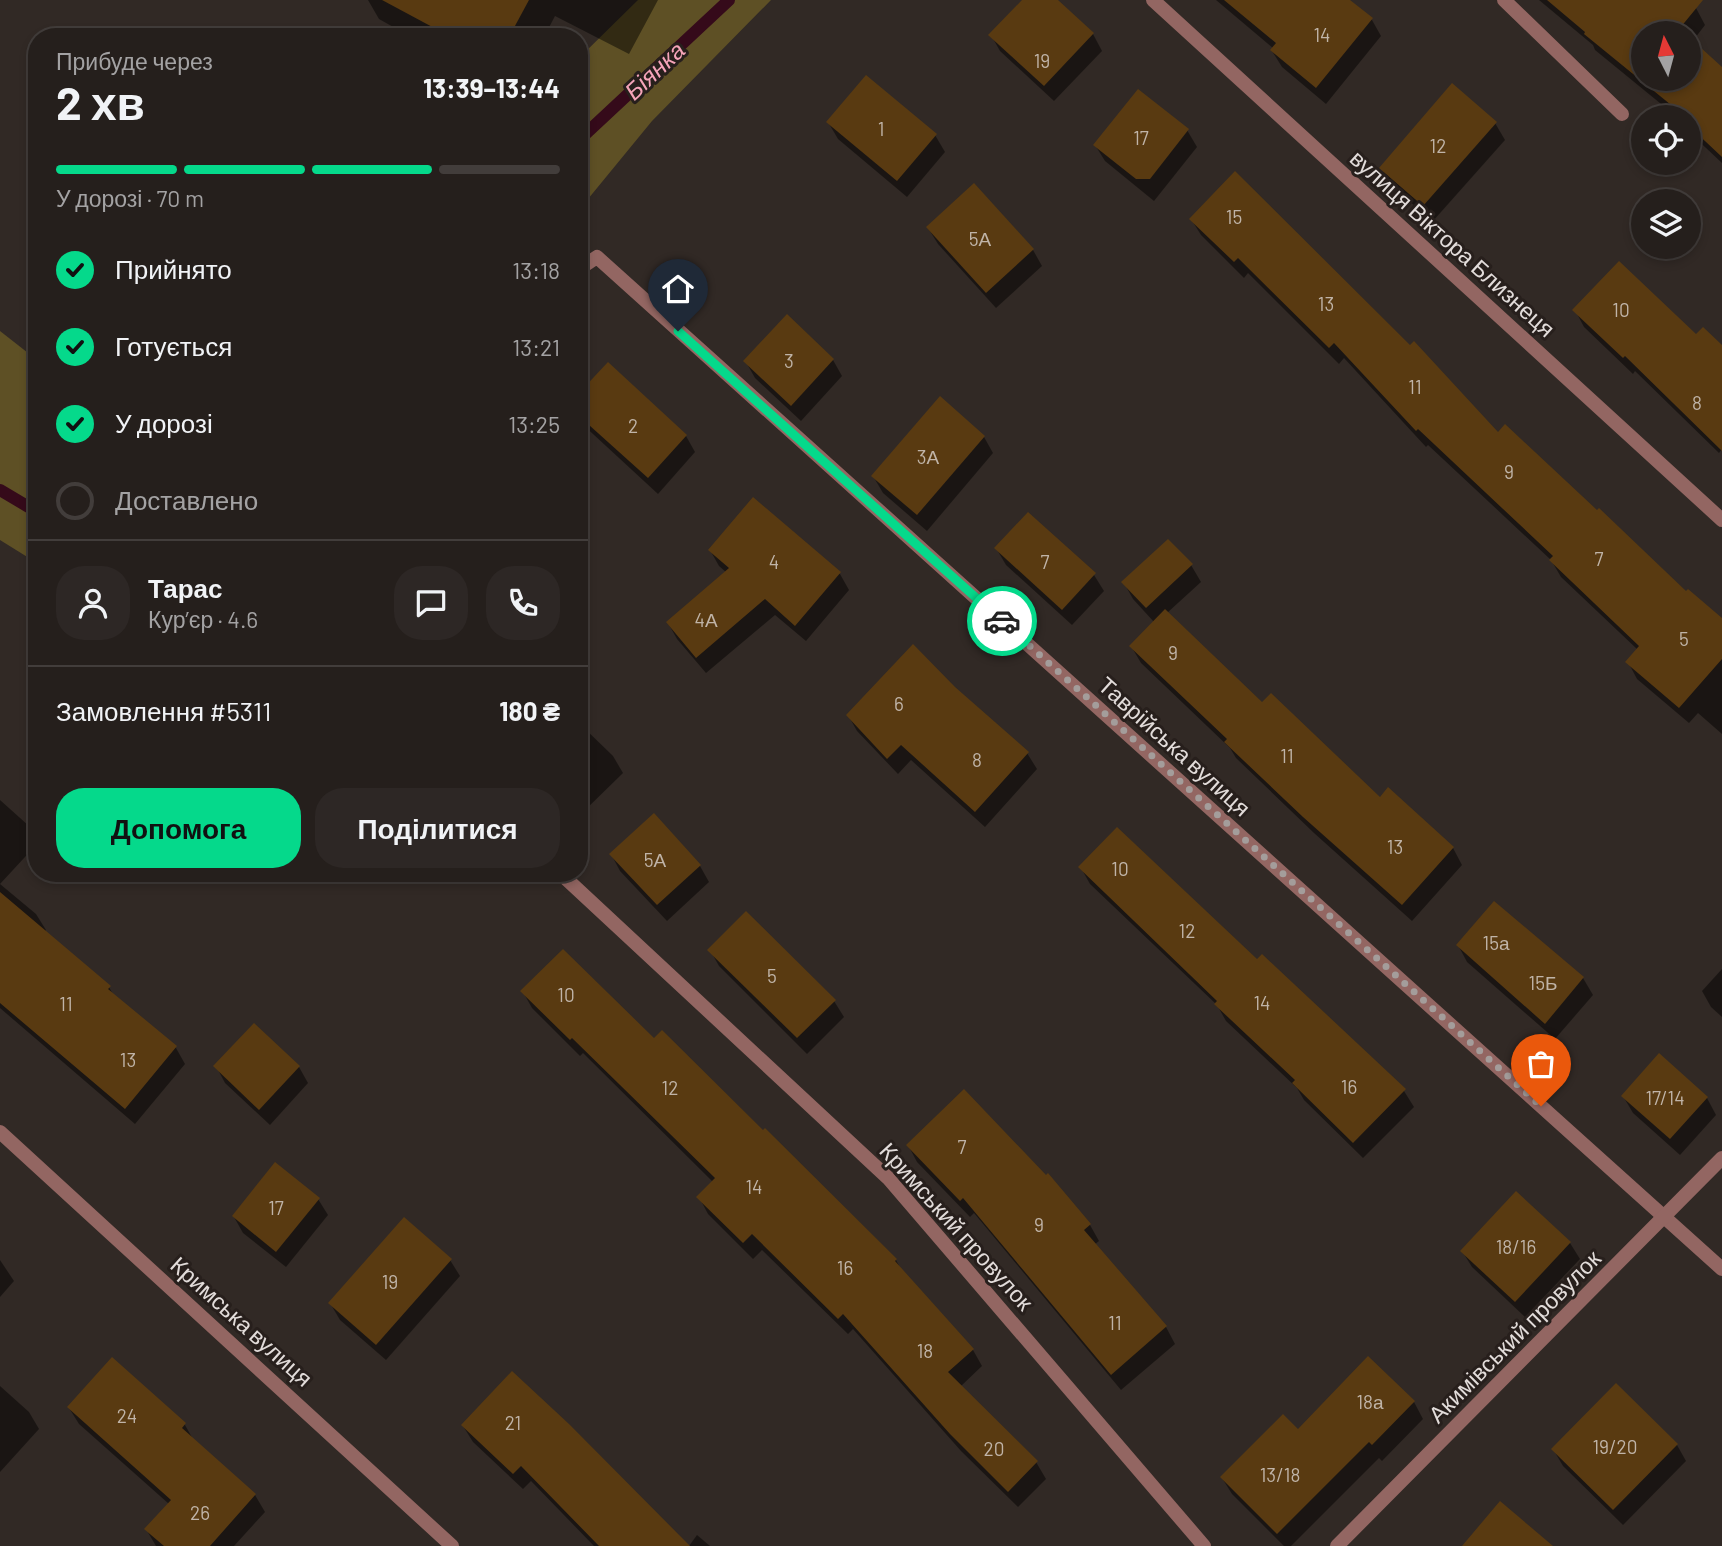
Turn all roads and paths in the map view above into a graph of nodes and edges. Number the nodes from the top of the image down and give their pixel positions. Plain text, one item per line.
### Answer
1 (1153, 0) edge
2 (1504, 0) edge
3 (1622, 114) dead end
4 (588, 264) edge
5 (1722, 520) edge
6 (569, 882) edge
7 (0, 1132) edge
8 (1722, 1157) edge
9 (1664, 1217) junction
10 (1722, 1269) edge
11 (452, 1546) edge
12 (1203, 1546) edge
13 (1337, 1546) edge

1 - 5 street, вулиця Віктора Близнеця
2 - 3 street
4 - 9 street, Таврійська вулиця
6 - 12 street, Кримський провулок
7 - 11 street, Кримська вулиця
8 - 9 street, Акимівський провулок
9 - 10 street, Таврійська вулиця
9 - 13 street, Акимівський провулок

